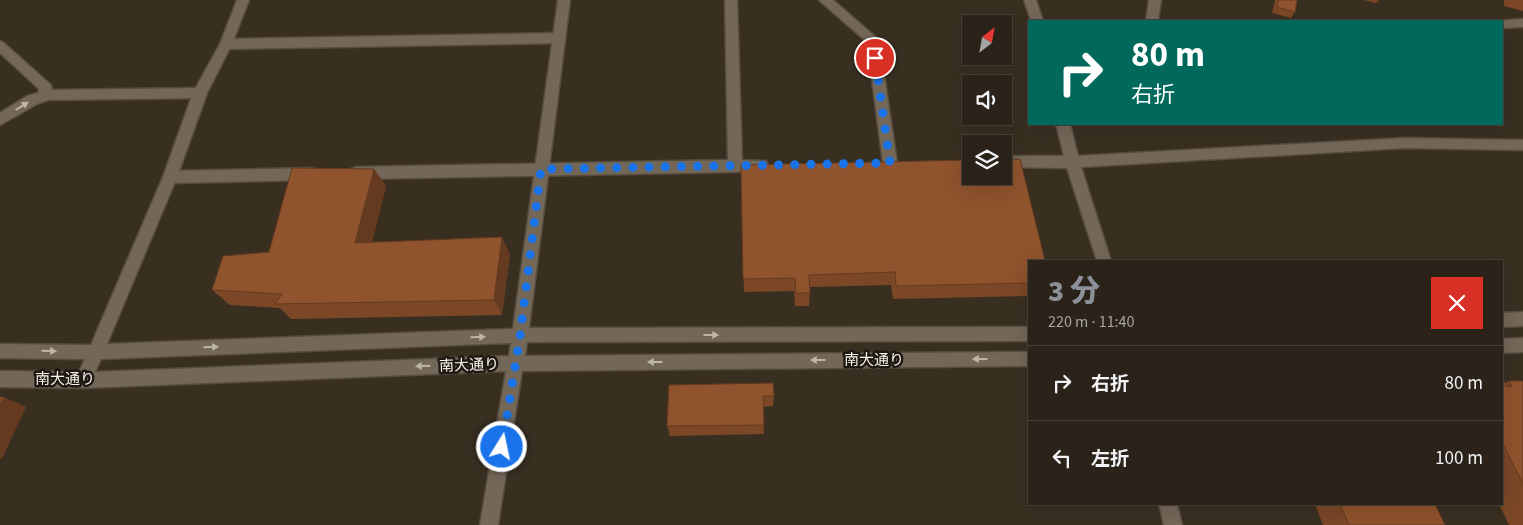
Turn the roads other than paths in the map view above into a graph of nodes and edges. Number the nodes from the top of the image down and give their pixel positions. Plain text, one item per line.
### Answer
1 (243, 0) edge
2 (564, 0) edge
3 (731, 0) edge
4 (825, 0) edge
5 (1030, 0) edge
6 (1155, 0) edge
7 (1037, 20) edge
8 (1152, 20) edge
9 (1523, 23) edge
10 (1503, 24) edge
11 (559, 38) junction
12 (226, 44) junction
13 (0, 46) edge
14 (200, 93) junction
15 (44, 95) junction
16 (0, 120) edge
17 (1063, 125) edge
18 (1523, 145) edge
19 (1012, 162) edge
20 (1072, 162) junction
21 (908, 163) edge
22 (774, 165) edge
23 (735, 166) junction
24 (541, 169) junction
25 (170, 176) junction
26 (1104, 260) edge
27 (1523, 319) edge
28 (1503, 320) edge
29 (1028, 334) edge
30 (520, 336) junction
31 (1523, 345) edge
32 (1503, 346) edge
33 (0, 351) edge
34 (95, 352) junction
35 (1028, 359) edge
36 (516, 363) junction
37 (0, 379) edge
38 (84, 380) junction
39 (1168, 505) edge
40 (489, 525) edge
41 (1173, 525) edge

1 - 12 street
2 - 11 street
3 - 23 street
4 - 21 street
5 - 7 street
6 - 8 street
9 - 10 street
11 - 12 street
11 - 24 street
12 - 14 street
13 - 15 street
14 - 15 street
14 - 25 street
16 -> 15 street
17 - 20 street
18 - 20 street
19 - 20 street
20 - 26 street
22 - 23 street
23 - 24 street
24 - 25 street
24 - 30 street
25 - 34 street
27 - 28 street
30 -> 29 street, 南大通り
34 -> 30 street, 南大通り
30 - 36 street
31 - 32 street
33 -> 34 street, 南大通り
34 - 38 street
35 -> 36 street, 南大通り
36 -> 38 street, 南大通り
36 - 40 street
37 - 38 street, 南大通り
39 - 41 street

